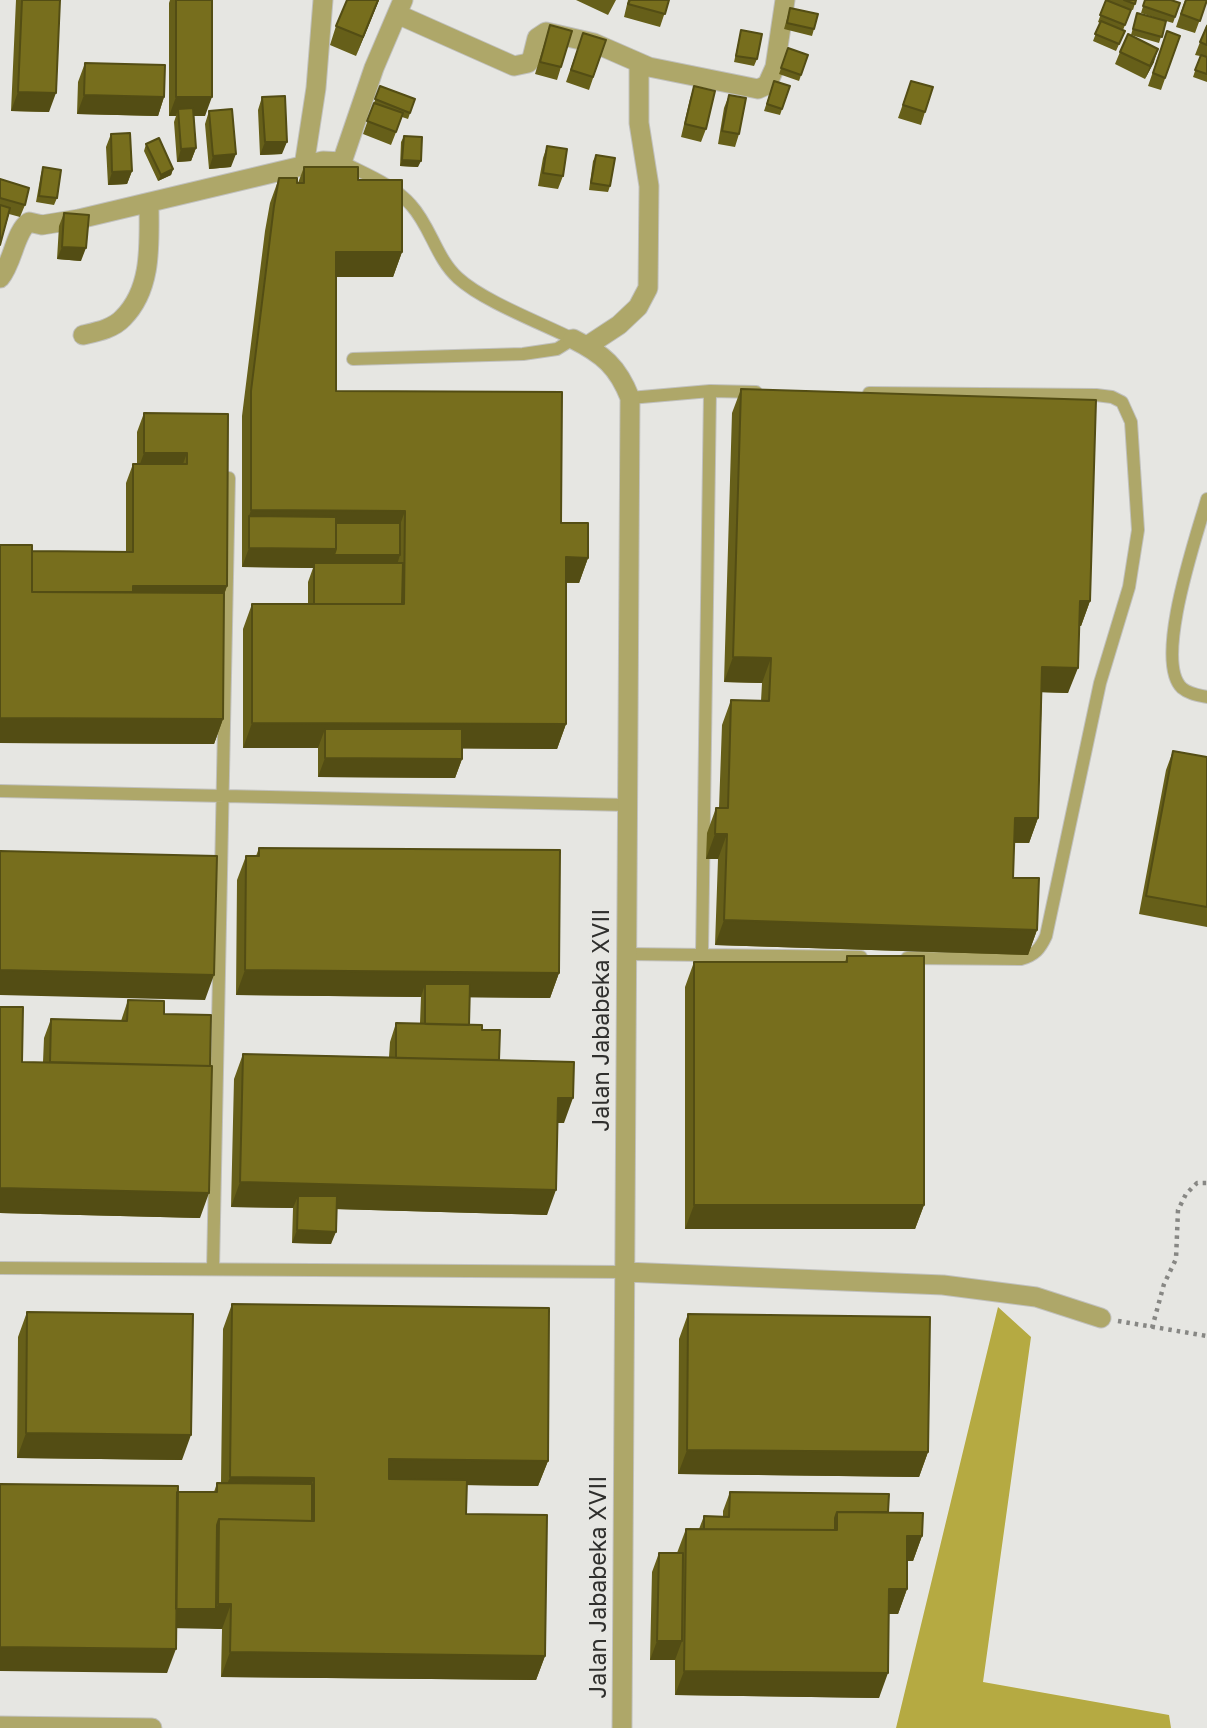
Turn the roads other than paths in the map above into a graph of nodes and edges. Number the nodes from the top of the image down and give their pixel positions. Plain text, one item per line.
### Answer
1 (323, 0) edge
2 (785, 0) edge
3 (400, 7) edge
4 (639, 63) junction
5 (342, 162) junction
6 (304, 166) junction
7 (149, 204) junction
8 (0, 278) edge
9 (83, 335) dead end
10 (580, 343) junction
11 (353, 359) dead end
12 (710, 391) junction
13 (765, 392) edge
14 (862, 393) edge
15 (630, 398) junction
16 (229, 478) edge
17 (1207, 499) edge
18 (1207, 697) edge
19 (0, 791) edge
20 (223, 797) junction
21 (628, 805) junction
22 (627, 954) junction
23 (702, 954) junction
24 (880, 957) edge
25 (894, 958) edge
26 (0, 1268) edge
27 (214, 1269) junction
28 (625, 1272) junction
29 (1101, 1318) road end
30 (0, 1726) edge
31 (152, 1728) edge
32 (622, 1728) edge

1 - 6 street
2 - 4 street
3 - 4 street
3 - 5 street
4 - 10 street
5 - 6 street
5 - 10 lane
6 - 7 street
7 - 8 street
7 - 9 street
10 - 11 lane
10 - 15 street, Jalan Jababeka XVII
12 - 13 lane
12 - 15 lane
12 - 23 lane
14 - 25 lane
15 - 21 street, Jalan Jababeka XVII
16 - 20 lane
17 - 18 lane
19 - 20 lane
20 - 21 lane
20 - 27 lane
21 - 22 street, Jalan Jababeka XVII
22 - 23 lane
22 - 28 street, Jalan Jababeka XVII
23 - 24 lane
26 - 27 lane
27 - 28 lane
28 - 29 street
28 - 32 street, Jalan Jababeka XVII
30 - 31 street

